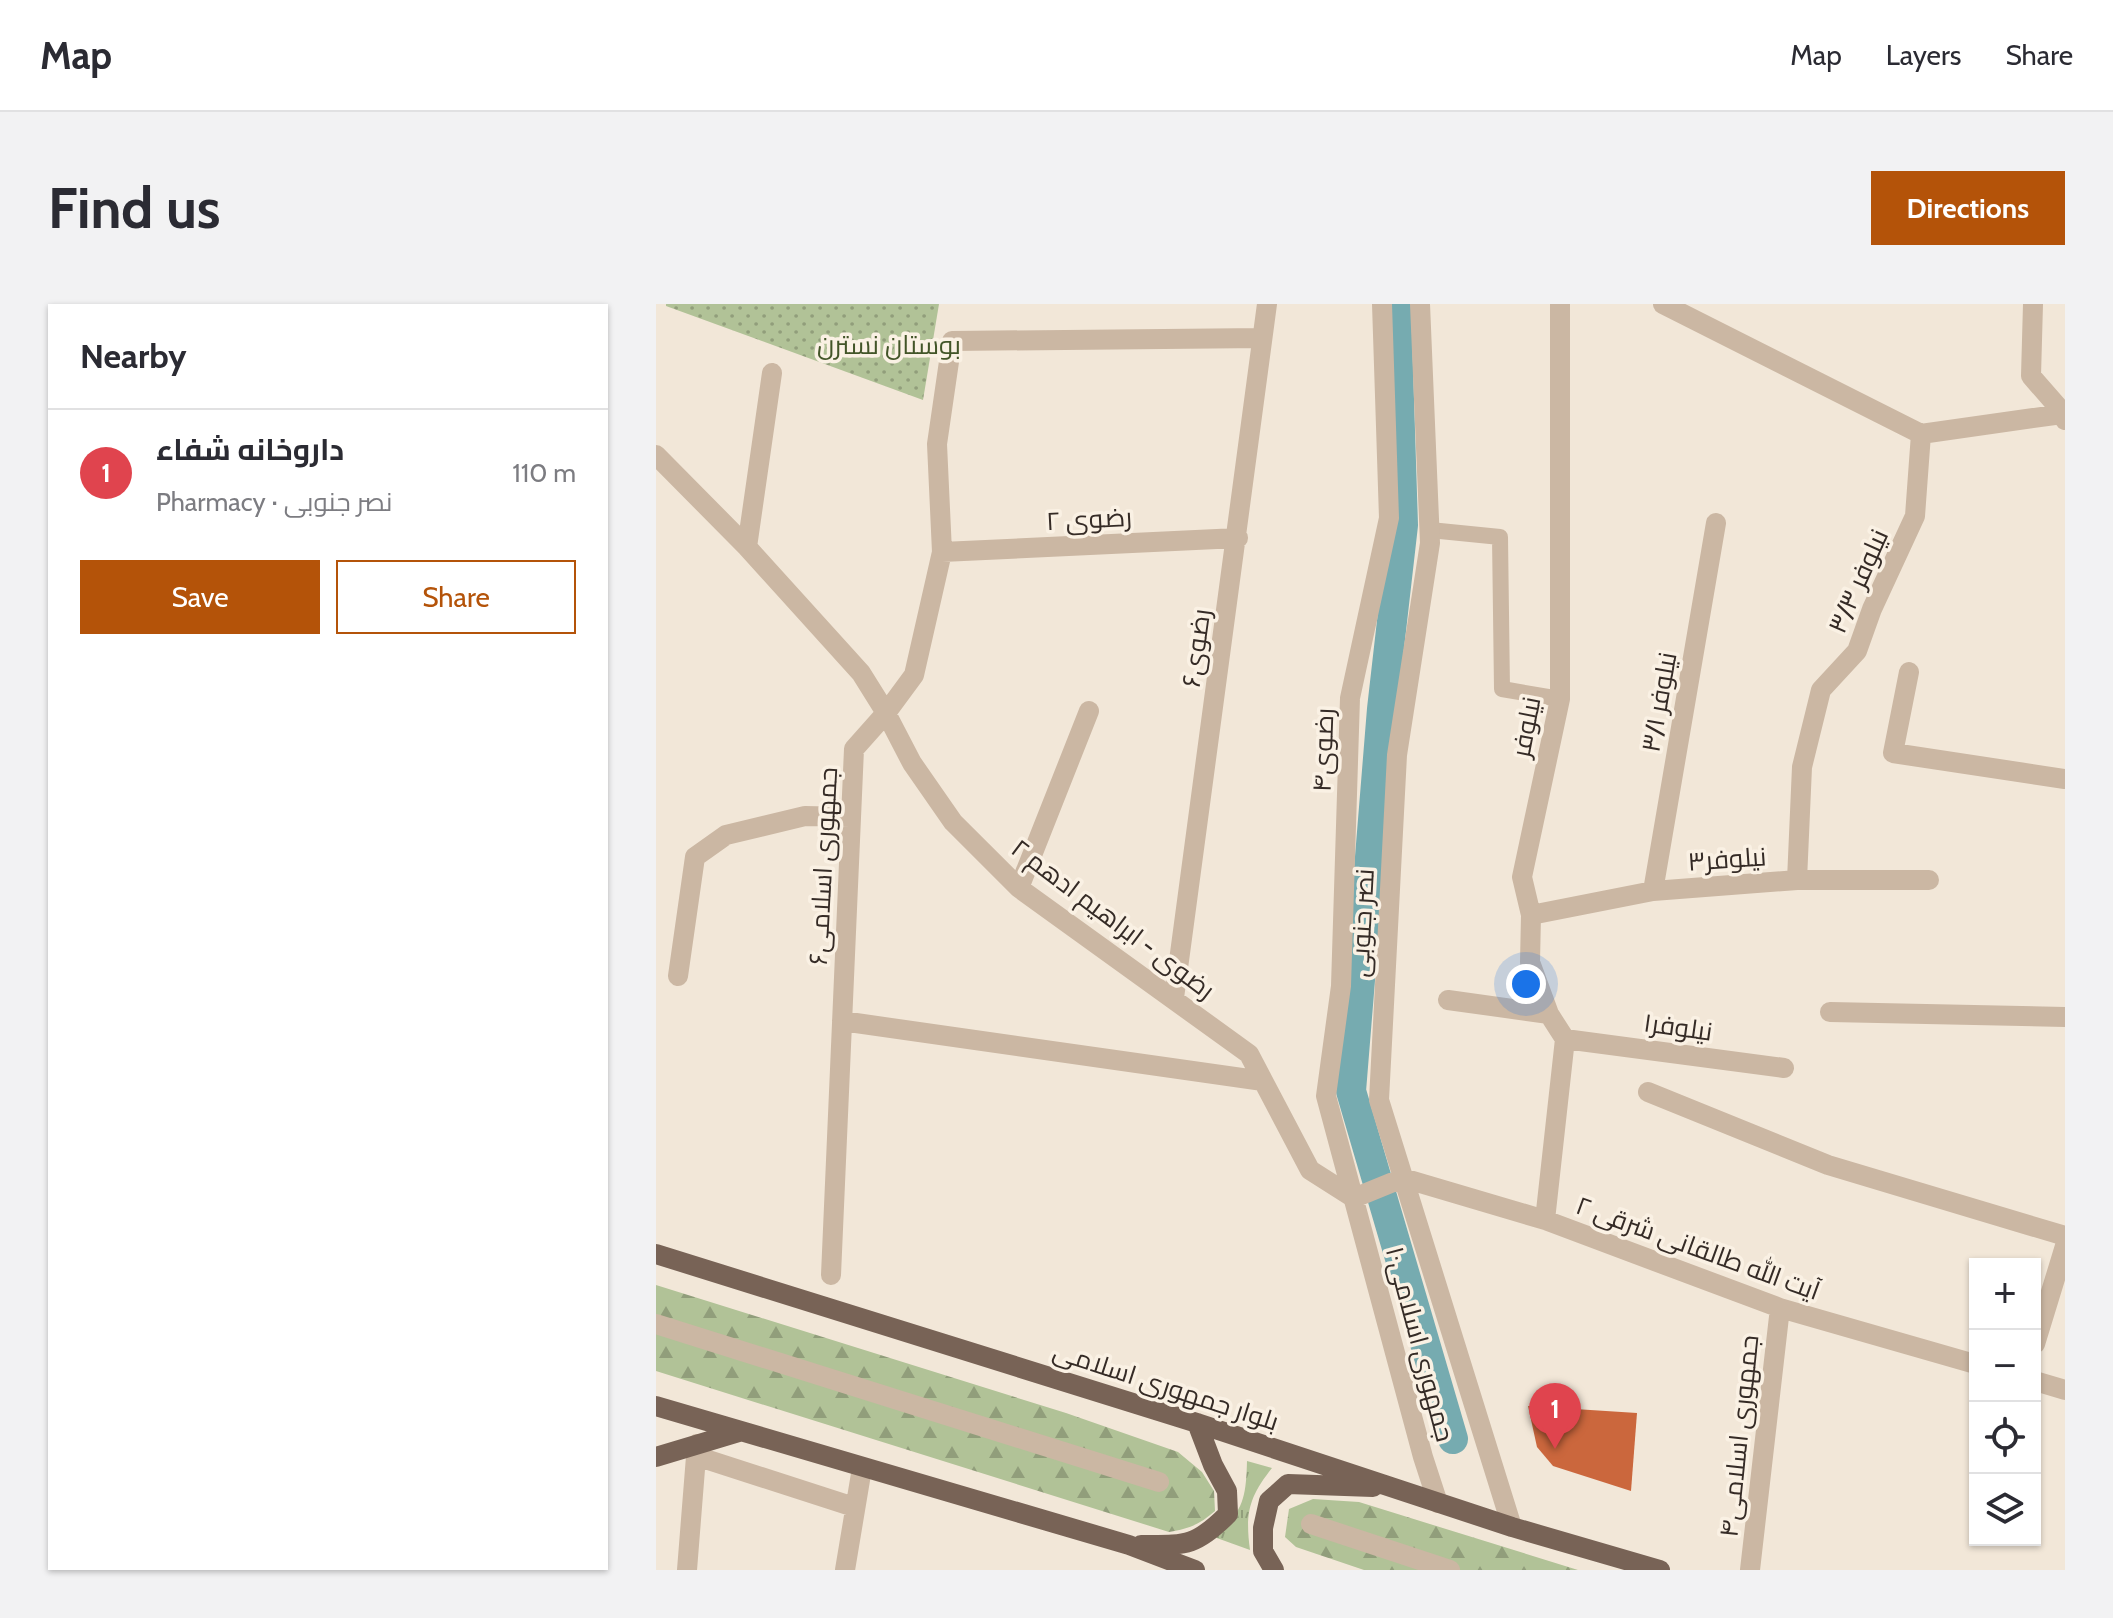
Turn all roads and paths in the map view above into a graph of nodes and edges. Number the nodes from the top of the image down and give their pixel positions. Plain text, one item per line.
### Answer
1 (1267, 304) edge
2 (1382, 304) edge
3 (1420, 304) edge
4 (1560, 304) edge
5 (1663, 304) edge
6 (2033, 304) edge
7 (1262, 338) junction
8 (772, 373) dead end
9 (2064, 416) edge
10 (1921, 434) junction
11 (656, 455) edge
12 (1716, 523) dead end
13 (1430, 530) junction
14 (1238, 538) junction
15 (747, 547) junction
16 (942, 552) junction
17 (1909, 672) dead end
18 (1560, 699) junction
19 (1089, 711) dead end
20 (886, 713) junction
21 (2065, 779) edge
22 (850, 817) junction
23 (1797, 880) junction
24 (1929, 880) dead end
25 (1019, 888) junction
26 (1653, 891) junction
27 (1531, 915) junction
28 (678, 976) dead end
29 (1174, 998) junction
30 (1448, 1000) dead end
31 (1830, 1012) dead end
32 (1549, 1014) junction
33 (2065, 1017) edge
34 (842, 1021) junction
35 (1565, 1039) junction
36 (1784, 1068) dead end
37 (1263, 1081) junction
38 (1648, 1092) dead end
39 (1403, 1178) junction
40 (1361, 1196) junction
41 (1545, 1220) junction
42 (2065, 1236) edge
43 (2065, 1246) edge
44 (656, 1254) edge
45 (831, 1275) dead end
46 (1780, 1308) junction
47 (656, 1324) edge
48 (2039, 1330) edge
49 (1969, 1362) edge
50 (2041, 1383) edge
51 (2065, 1390) edge
52 (656, 1406) edge
53 (1197, 1423) junction
54 (739, 1432) junction
55 (697, 1450) junction
56 (656, 1457) edge
57 (862, 1468) junction
58 (1159, 1482) dead end
59 (1397, 1488) junction
60 (1438, 1503) junction
61 (854, 1507) junction
62 (1311, 1524) dead end
63 (1512, 1527) junction
64 (1129, 1545) junction
65 (687, 1570) edge
66 (845, 1570) edge
67 (1195, 1570) edge
68 (1274, 1570) edge
69 (1450, 1570) edge
70 (1660, 1570) edge
71 (1750, 1570) edge

1 - 7 street, رضوی۶
2 - 40 street, رضوی۴
3 - 13 street, نصر جنوبی
4 - 18 street, نیلوفر
5 - 10 street
6 - 9 street
7 - 14 street, رضوی۶
7 - 16 street, جمهوری اسلامی۶
8 - 15 street
9 - 10 street
10 - 23 street, نیلوفر ۳/۳
11 - 15 street, رضوی - ابراهیم ادهم ۲
12 - 26 street, نیلوفر ۳/۱
13 - 18 lane
13 - 39 street, نصر جنوبی
14 - 16 street, رضوی ۲
14 - 29 street, رضوی۶
15 - 20 street, رضوی - ابراهیم ادهم ۲
16 - 20 street, جمهوری اسلامی۶
17 - 21 street
18 - 27 street, نیلوفر
19 - 25 street
20 - 22 street, جمهوری اسلامی۶
20 - 25 street, رضوی - ابراهیم ادهم ۲
22 - 28 street
22 - 34 street, جمهوری اسلامی۶
23 - 24 street, نیلوفر۳
23 - 26 street, نیلوفر۳
25 - 29 street, رضوی - ابراهیم ادهم ۲
26 - 27 street, نیلوفر۳
27 - 32 street, نیلوفر
29 - 37 street, رضوی - ابراهیم ادهم ۲
30 - 32 street
31 - 33 street
32 - 35 street, نیلوفر
34 - 37 street
34 - 45 street, جمهوری اسلامی۶
35 - 36 street, نیلوفر۱
35 - 41 street
37 - 40 street, رضوی - ابراهیم ادهم ۲
38 - 42 street
39 - 40 street
39 - 41 street, آیت الله طالقانی شرقی ۲
39 - 63 street, نصر جنوبی
40 - 60 street, جمهوری اسلامی۱۰
41 - 46 street, آیت الله طالقانی شرقی ۲
43 - 48 street
44 - 53 main road, بلوار جمهوری اسلامی
46 - 49 street, آیت الله طالقانی شرقی ۲
46 - 71 street, جمهوری اسلامی۴
47 - 58 street
50 - 51 street
52 - 54 main road
53 - 59 main road, بلوار جمهوری اسلامی
53 - 64 main road
54 - 55 main road
54 - 57 main road
55 - 56 main road
55 - 61 street
55 - 65 street
57 - 61 street
57 - 64 main road
59 - 60 main road, بلوار جمهوری اسلامی
59 - 68 main road
60 - 63 main road, بلوار جمهوری اسلامی
61 - 66 street
62 - 69 street
63 - 70 main road, بلوار جمهوری اسلامی
64 - 67 main road

